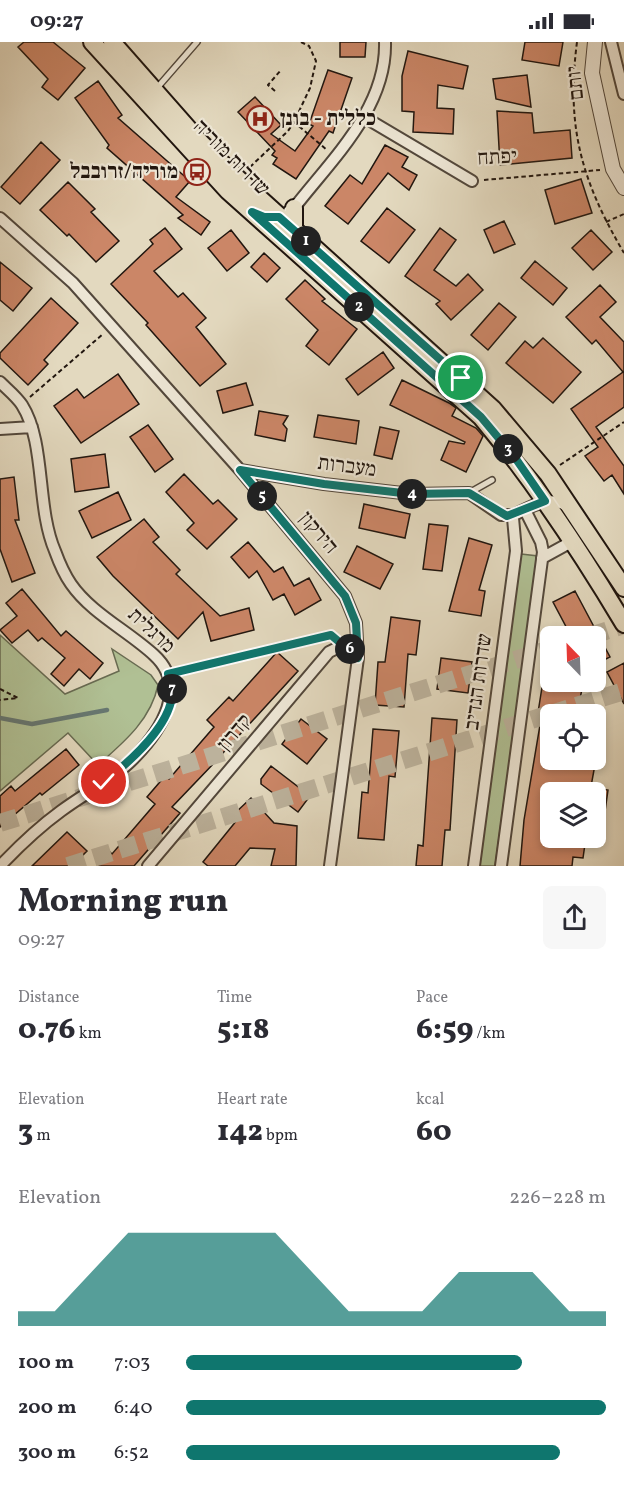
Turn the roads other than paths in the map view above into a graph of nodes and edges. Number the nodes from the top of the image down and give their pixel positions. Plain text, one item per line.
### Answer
1 (92, 42) edge
2 (112, 42) edge
3 (197, 42) edge
4 (384, 42) edge
5 (595, 42) edge
6 (611, 42) edge
7 (155, 90) junction
8 (624, 94) edge
9 (364, 117) junction
10 (472, 181) road end
11 (624, 188) edge
12 (294, 208) junction
13 (252, 212) junction
14 (279, 217) junction
15 (0, 218) edge
16 (294, 231) junction
17 (0, 382) edge
18 (32, 427) junction
19 (0, 429) edge
20 (240, 470) junction
21 (492, 480) dead end
22 (469, 493) junction
23 (545, 501) junction
24 (573, 510) junction
25 (519, 512) junction
26 (573, 541) junction
27 (542, 558) junction
28 (624, 588) edge
29 (624, 624) edge
30 (358, 658) junction
31 (0, 866) edge
32 (148, 866) edge
33 (330, 866) edge
34 (474, 866) edge
35 (501, 866) edge

1 - 13 main road, שדרות מוריה
2 - 7 main road, שדרות מוריה
3 - 7 lane
4 - 9 street
5 - 11 street, יותם
6 - 8 street
7 - 14 main road, שדרות מוריה
9 - 10 street, יפתח
9 - 12 street
12 - 14 street
12 - 16 main road
13 - 14 street
13 - 23 main road, שדרות מוריה
14 - 16 main road, שדרות מוריה
15 - 20 street, הירקון
16 - 24 main road, שדרות מוריה
17 - 18 street, מרגלית
18 - 19 street
18 - 31 street, מרגלית
20 - 22 street, מעברות
20 - 30 street, הירקון
21 - 22 lane
22 - 25 street
23 - 24 street
23 - 25 street
23 - 26 main road, שדרות מוריה
24 - 28 main road, שדרות מוריה
25 - 27 street
25 - 34 street, שדרות הנדיב
26 - 27 street
26 - 29 main road, שדרות מוריה
27 - 35 street
30 - 32 street, קדרון
30 - 33 street, הירקון

